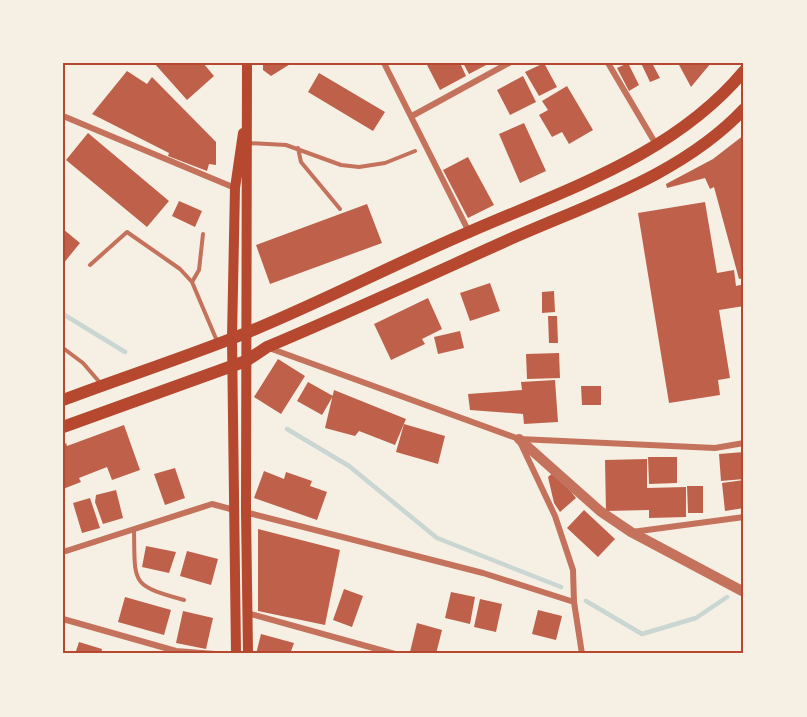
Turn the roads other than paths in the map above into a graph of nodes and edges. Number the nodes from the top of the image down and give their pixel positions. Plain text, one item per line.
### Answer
1 (247, 63) edge
2 (384, 63) edge
3 (509, 63) edge
4 (608, 63) edge
5 (744, 71) edge
6 (248, 94) junction
7 (744, 109) edge
8 (63, 116) edge
9 (412, 116) junction
10 (248, 142) junction
11 (657, 146) junction
12 (298, 148) junction
13 (415, 151) dead end
14 (235, 188) junction
15 (340, 209) dead end
16 (469, 232) junction
17 (203, 234) dead end
18 (90, 265) dead end
19 (192, 282) junction
20 (247, 333) junction
21 (232, 338) junction
22 (218, 343) junction
23 (267, 347) junction
24 (63, 348) edge
25 (246, 361) junction
26 (232, 366) junction
27 (102, 385) junction
28 (63, 400) edge
29 (63, 427) edge
30 (519, 439) junction
31 (744, 443) edge
32 (233, 510) junction
33 (246, 512) junction
34 (744, 517) edge
35 (134, 529) junction
36 (631, 532) junction
37 (63, 552) edge
38 (744, 592) edge
39 (184, 600) dead end
40 (573, 602) junction
41 (247, 613) junction
42 (63, 620) edge
43 (215, 654) edge
44 (236, 654) edge
45 (248, 654) edge
46 (394, 654) edge
47 (582, 654) edge

1 - 6 main road
2 - 9 street
3 - 9 street
4 - 11 street
5 - 11 main road
6 - 10 main road
6 - 14 main road
7 - 23 main road
8 - 14 street
9 - 16 street
10 - 12 lane
10 - 20 main road
11 - 16 main road
12 - 13 lane
12 - 15 lane
14 - 21 main road
16 - 20 main road
17 - 19 lane
18 - 19 lane
19 - 22 lane
20 - 21 main road
20 - 25 main road
21 - 22 main road
21 - 26 main road
22 - 27 main road
23 - 25 main road
23 - 30 street
24 - 27 lane
25 - 26 main road
25 - 33 main road
26 - 29 main road
26 - 32 main road
27 - 28 main road
30 - 31 street
30 - 36 street
30 - 40 street
32 - 33 street
32 - 35 street
32 - 44 main road
33 - 40 street
33 - 41 main road
34 - 36 street
35 - 37 street
35 - 39 lane
36 - 38 street
40 - 47 street
41 - 45 main road
41 - 46 street
42 - 43 street

